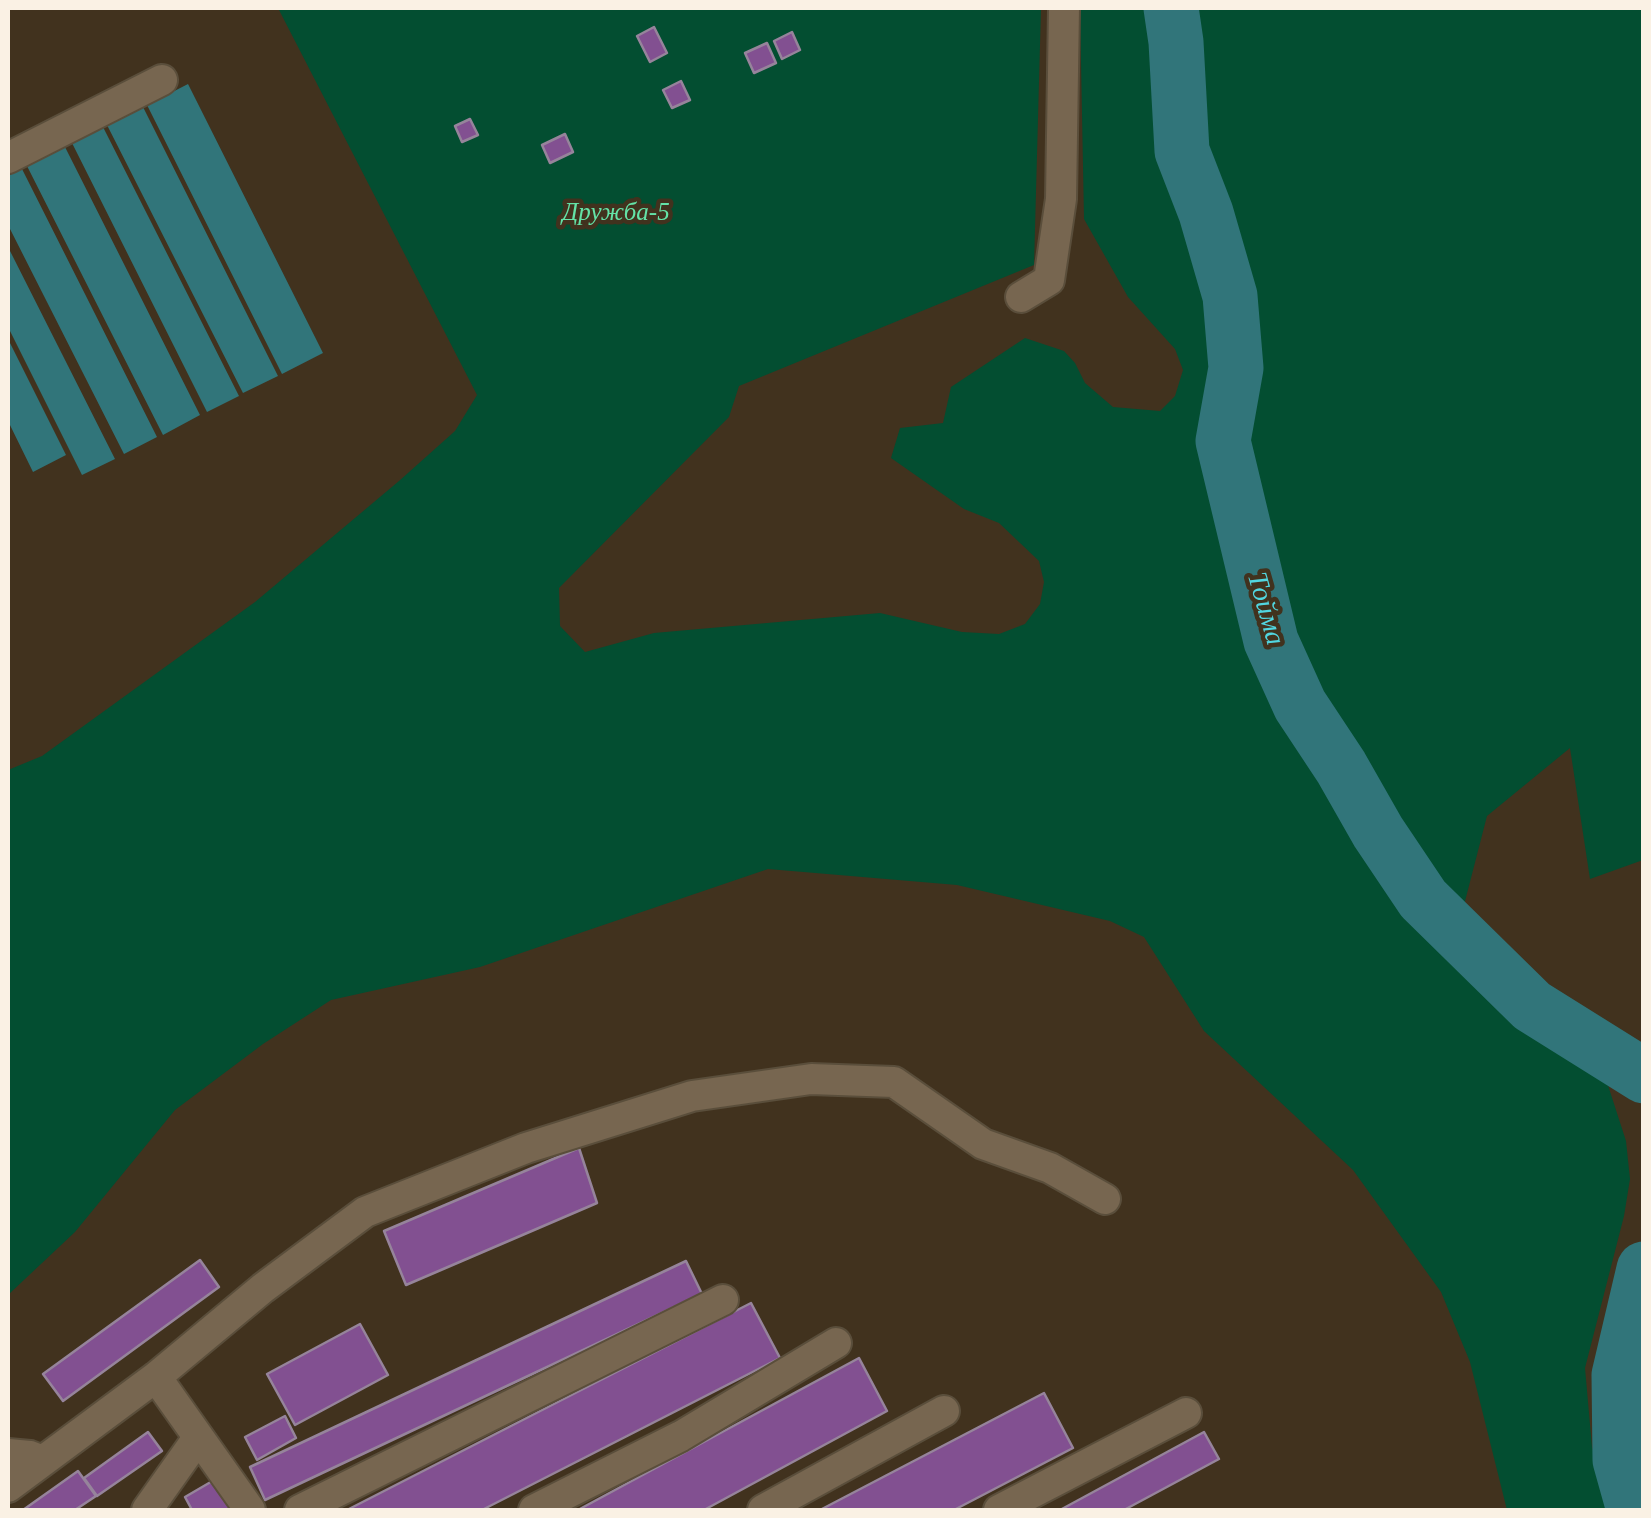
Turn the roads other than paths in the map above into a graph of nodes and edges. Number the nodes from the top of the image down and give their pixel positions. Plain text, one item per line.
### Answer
1 (1064, 8) edge
2 (162, 80) dead end
3 (8, 158) edge
4 (1022, 297) dead end
5 (1105, 1199) dead end
6 (723, 1300) dead end
7 (836, 1344) dead end
8 (156, 1378) junction
9 (944, 1411) dead end
10 (1186, 1412) dead end
11 (198, 1438) junction
12 (8, 1454) edge
13 (43, 1460) junction
14 (8, 1487) edge
15 (147, 1510) edge
16 (250, 1510) edge
17 (300, 1510) edge
18 (534, 1510) edge
19 (763, 1510) edge
20 (999, 1510) edge

1 - 4 street
2 - 3 street
5 - 8 street
6 - 17 street
7 - 18 street
8 - 11 street
8 - 13 street
9 - 19 street
10 - 20 street
11 - 15 street
11 - 16 street
12 - 13 street
13 - 14 street

